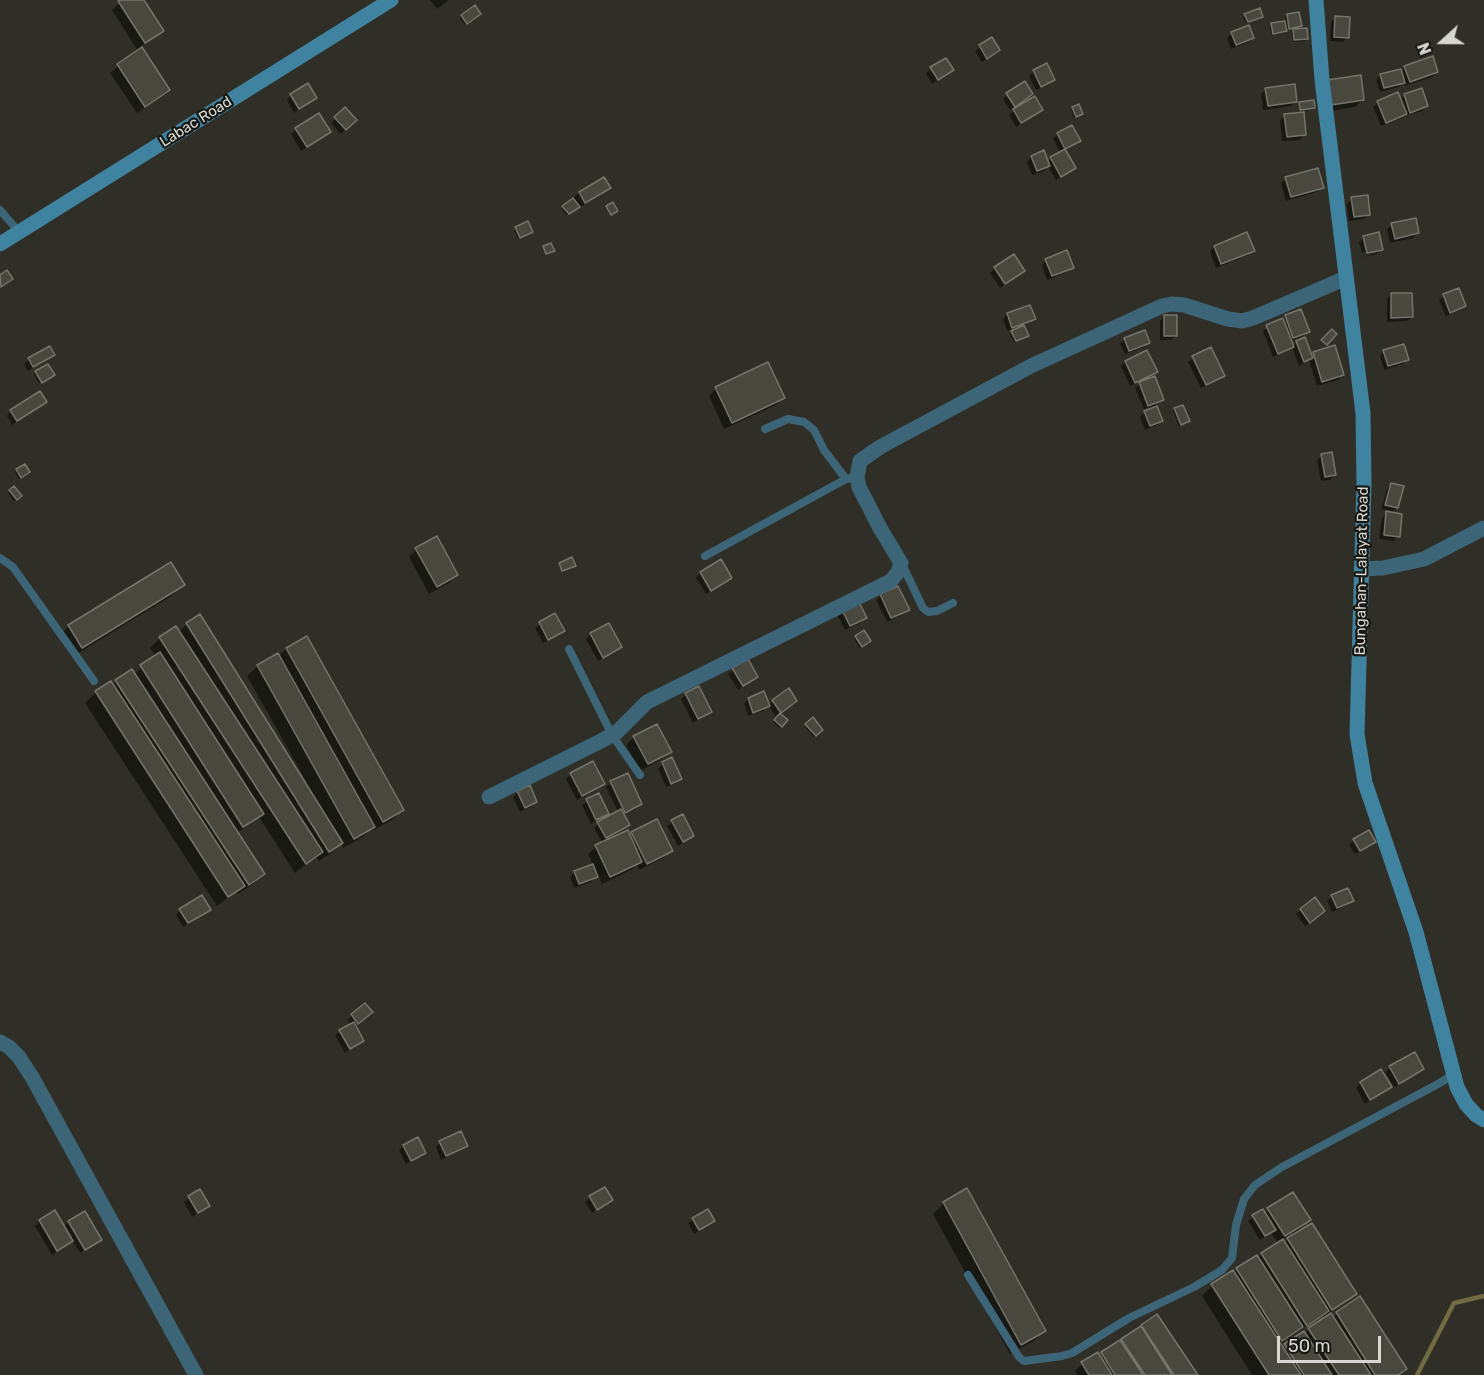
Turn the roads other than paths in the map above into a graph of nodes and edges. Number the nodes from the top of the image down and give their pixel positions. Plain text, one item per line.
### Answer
1 (391, 0) edge
2 (1316, 0) edge
3 (0, 210) edge
4 (20, 232) junction
5 (0, 244) edge
6 (1346, 278) junction
7 (765, 429) dead end
8 (851, 478) junction
9 (1484, 528) edge
10 (705, 556) dead end
11 (0, 558) edge
12 (901, 563) junction
13 (1361, 569) junction
14 (952, 603) dead end
15 (569, 649) dead end
16 (94, 681) dead end
17 (612, 735) junction
18 (640, 775) dead end
19 (489, 797) dead end
20 (0, 1042) edge
21 (1454, 1074) junction
22 (1484, 1120) edge
23 (968, 1275) dead end
24 (196, 1375) edge

1 - 4 street, Labac Road
2 - 6 street, Bungahan-Lalayat Road
3 - 4 lane
4 - 5 street, Labac Road
6 - 8 street
6 - 13 street, Bungahan-Lalayat Road
7 - 8 lane
8 - 10 lane
8 - 12 street
9 - 13 street
11 - 16 lane
12 - 14 lane
12 - 17 street
13 - 21 street, Bungahan-Lalayat Road
15 - 17 lane
17 - 18 lane
17 - 19 street
20 - 24 street
21 - 22 street, Bungahan-Lalayat Road
21 - 23 lane

